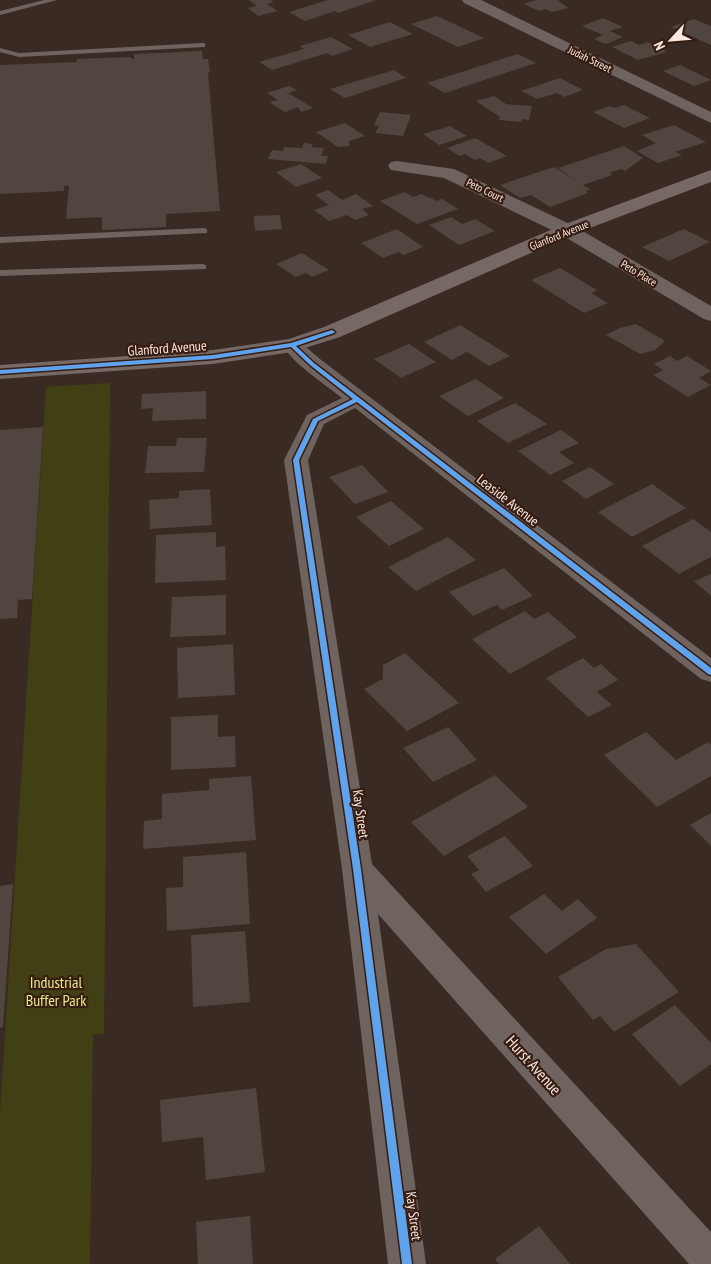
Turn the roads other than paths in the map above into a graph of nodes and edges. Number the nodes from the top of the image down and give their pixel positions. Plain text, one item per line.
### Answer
1 (53, 0) edge
2 (468, 0) edge
3 (0, 13) edge
4 (202, 45) dead end
5 (0, 50) edge
6 (711, 118) edge
7 (397, 166) dead end
8 (711, 176) edge
9 (568, 230) junction
10 (204, 231) dead end
11 (0, 240) edge
12 (202, 267) dead end
13 (0, 273) edge
14 (711, 316) edge
15 (292, 345) junction
16 (0, 372) edge
17 (357, 399) junction
18 (711, 672) edge
19 (356, 869) junction
20 (711, 1260) edge
21 (407, 1264) edge

1 - 3 lane
2 - 6 street, Judah Street
4 - 5 lane
7 - 9 street, Peto Court
8 - 9 main road, Glanford Avenue
9 - 14 street, Peto Place
9 - 15 main road, Glanford Avenue
10 - 11 lane
12 - 13 lane
15 - 16 main road, Glanford Avenue
15 - 17 street, Leaside Avenue
17 - 18 street, Leaside Avenue
17 - 19 street, Kay Street
19 - 20 street, Hurst Avenue
19 - 21 street, Kay Street

